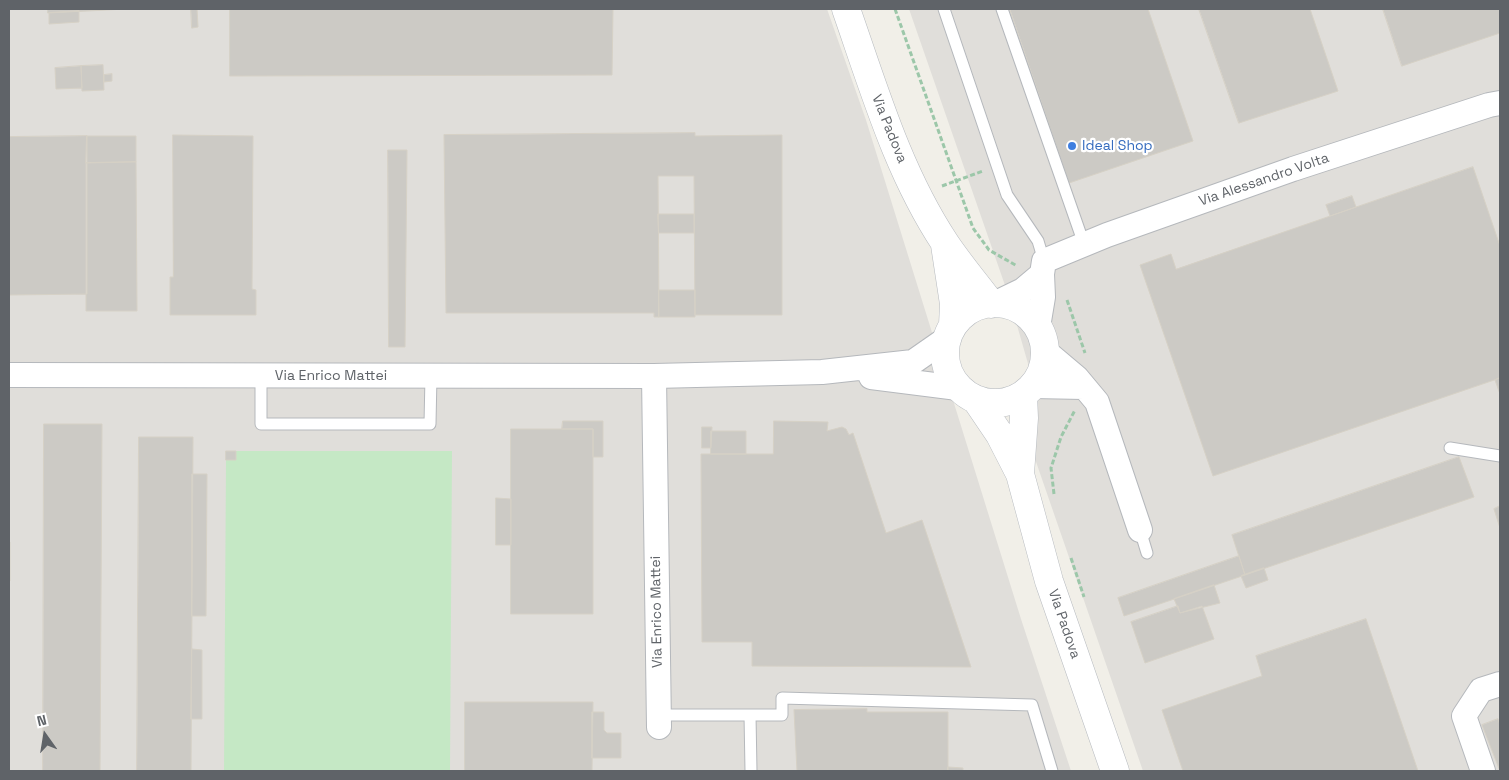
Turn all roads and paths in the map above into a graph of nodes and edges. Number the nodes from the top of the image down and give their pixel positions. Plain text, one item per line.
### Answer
1 (846, 9) edge
2 (895, 9) edge
3 (944, 9) edge
4 (1002, 9) edge
5 (1500, 103) edge
6 (983, 171) dead end
7 (954, 181) junction
8 (934, 189) dead end
9 (945, 243) junction
10 (1084, 244) junction
11 (1037, 268) junction
12 (1067, 298) dead end
13 (994, 303) junction
14 (950, 332) junction
15 (1042, 339) junction
16 (1088, 361) dead end
17 (822, 372) junction
18 (9, 375) edge
19 (261, 376) junction
20 (431, 376) junction
21 (654, 376) junction
22 (1028, 391) junction
23 (968, 394) junction
24 (1082, 395) junction
25 (1450, 448) dead end
26 (1500, 456) edge
27 (1020, 474) junction
28 (1054, 497) dead end
29 (1140, 530) joint
30 (1147, 553) dead end
31 (1070, 554) dead end
32 (1085, 601) dead end
33 (1500, 684) edge
34 (750, 715) junction
35 (659, 721) joint
36 (751, 771) edge
37 (1052, 771) edge
38 (1115, 771) edge
39 (1483, 771) edge

1 - 9 main road, Via Padova
2 - 7 path
3 - 11 lane
4 - 10 lane
5 - 10 street, Via Alessandro Volta
6 - 7 path
7 - 8 path
7 - 11 path
9 - 13 main road, Via Padova
9 - 14 main road, Via Padova
10 - 11 street, Via Alessandro Volta
11 - 13 street, Via Alessandro Volta
11 - 15 street
12 - 16 path
13 - 14 main road
13 - 15 main road
14 - 17 street, Via Enrico Mattei
14 - 23 main road
15 - 22 main road
15 - 24 street
17 - 21 street, Via Enrico Mattei
17 - 23 street, Via Enrico Mattei
18 - 19 street, Via Enrico Mattei
19 - 20 street, Via Enrico Mattei
19 - 20 lane
20 - 21 street, Via Enrico Mattei
21 - 35 street, Via Enrico Mattei
22 - 23 main road
22 - 24 street
22 - 27 main road, Via Padova
23 - 27 main road, Via Padova
24 - 28 path
24 - 29 street
25 - 26 lane
27 - 38 main road, Via Padova
29 - 30 lane
31 - 32 path
33 - 39 street
34 - 35 lane
34 - 36 lane
34 - 37 lane

